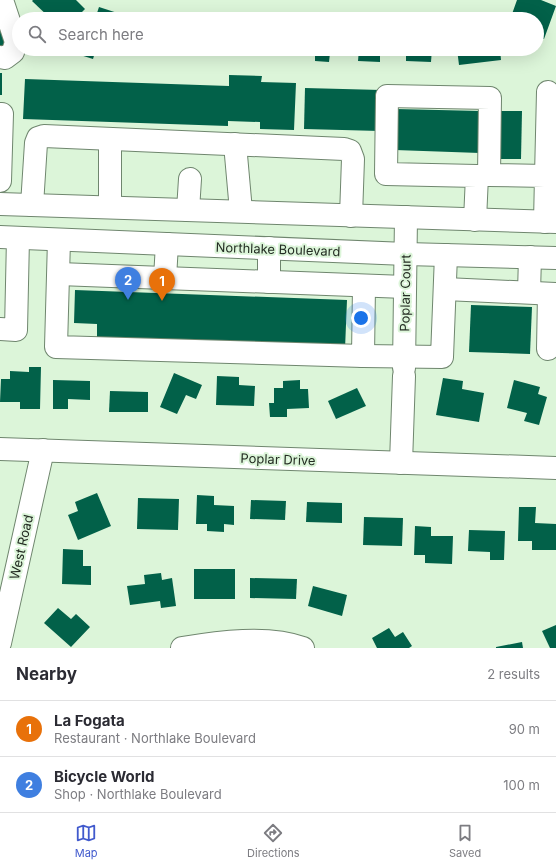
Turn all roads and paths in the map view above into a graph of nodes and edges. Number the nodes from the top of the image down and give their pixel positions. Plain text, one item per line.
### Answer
1 (2, 0) edge
2 (12, 30) edge
3 (12, 53) edge
4 (0, 57) edge
5 (548, 92) dead end
6 (0, 114) edge
7 (110, 139) junction
8 (235, 144) junction
9 (0, 169) edge
10 (483, 176) junction
11 (551, 177) edge
12 (190, 179) dead end
13 (0, 204) edge
14 (32, 205) junction
15 (110, 208) junction
16 (188, 210) junction
17 (242, 212) junction
18 (351, 216) junction
19 (406, 218) junction
20 (475, 220) junction
21 (550, 222) edge
22 (9, 238) edge
23 (59, 240) junction
24 (167, 244) junction
25 (268, 248) junction
26 (406, 254) junction
27 (446, 255) junction
28 (530, 257) junction
29 (556, 258) edge
30 (59, 274) junction
31 (165, 278) junction
32 (268, 282) junction
33 (364, 286) junction
34 (405, 288) junction
35 (445, 289) junction
36 (545, 293) edge
37 (0, 329) edge
38 (548, 349) dead end
39 (363, 356) junction
40 (404, 367) junction
41 (0, 449) edge
42 (43, 450) junction
43 (401, 463) junction
44 (556, 468) edge
45 (0, 643) edge
46 (182, 648) edge
47 (303, 648) edge

1 - 2 street
3 - 4 street
5 - 11 street
6 - 9 street
7 - 8 street
7 - 14 street
7 - 15 street
8 - 17 street
8 - 18 street
10 - 10 street
10 - 11 street
10 - 20 street
11 - 21 street
12 - 16 street
13 - 14 street
14 - 15 street
15 - 16 street
16 - 17 street
17 - 18 street
18 - 19 street
19 - 20 street
19 - 26 street, Poplar Court
20 - 21 street
22 - 23 street, Northlake Boulevard
22 - 37 street
23 - 24 street, Northlake Boulevard
23 - 30 street
24 - 25 street, Northlake Boulevard
24 - 31 street
25 - 26 street, Northlake Boulevard
25 - 32 street
26 - 27 street, Northlake Boulevard
26 - 34 street, Poplar Court
27 - 28 street, Northlake Boulevard
27 - 35 street
28 - 29 street, Northlake Boulevard
28 - 36 street
30 - 31 street
30 - 39 street
31 - 32 street
32 - 33 street
33 - 34 street
33 - 39 street
34 - 40 street, Poplar Court
35 - 36 street
35 - 40 street
36 - 38 street
39 - 40 street
40 - 43 street, Poplar Court
41 - 42 street, Poplar Drive
42 - 43 street, Poplar Drive
42 - 45 street, West Road
43 - 44 street, Poplar Drive
46 - 47 street

